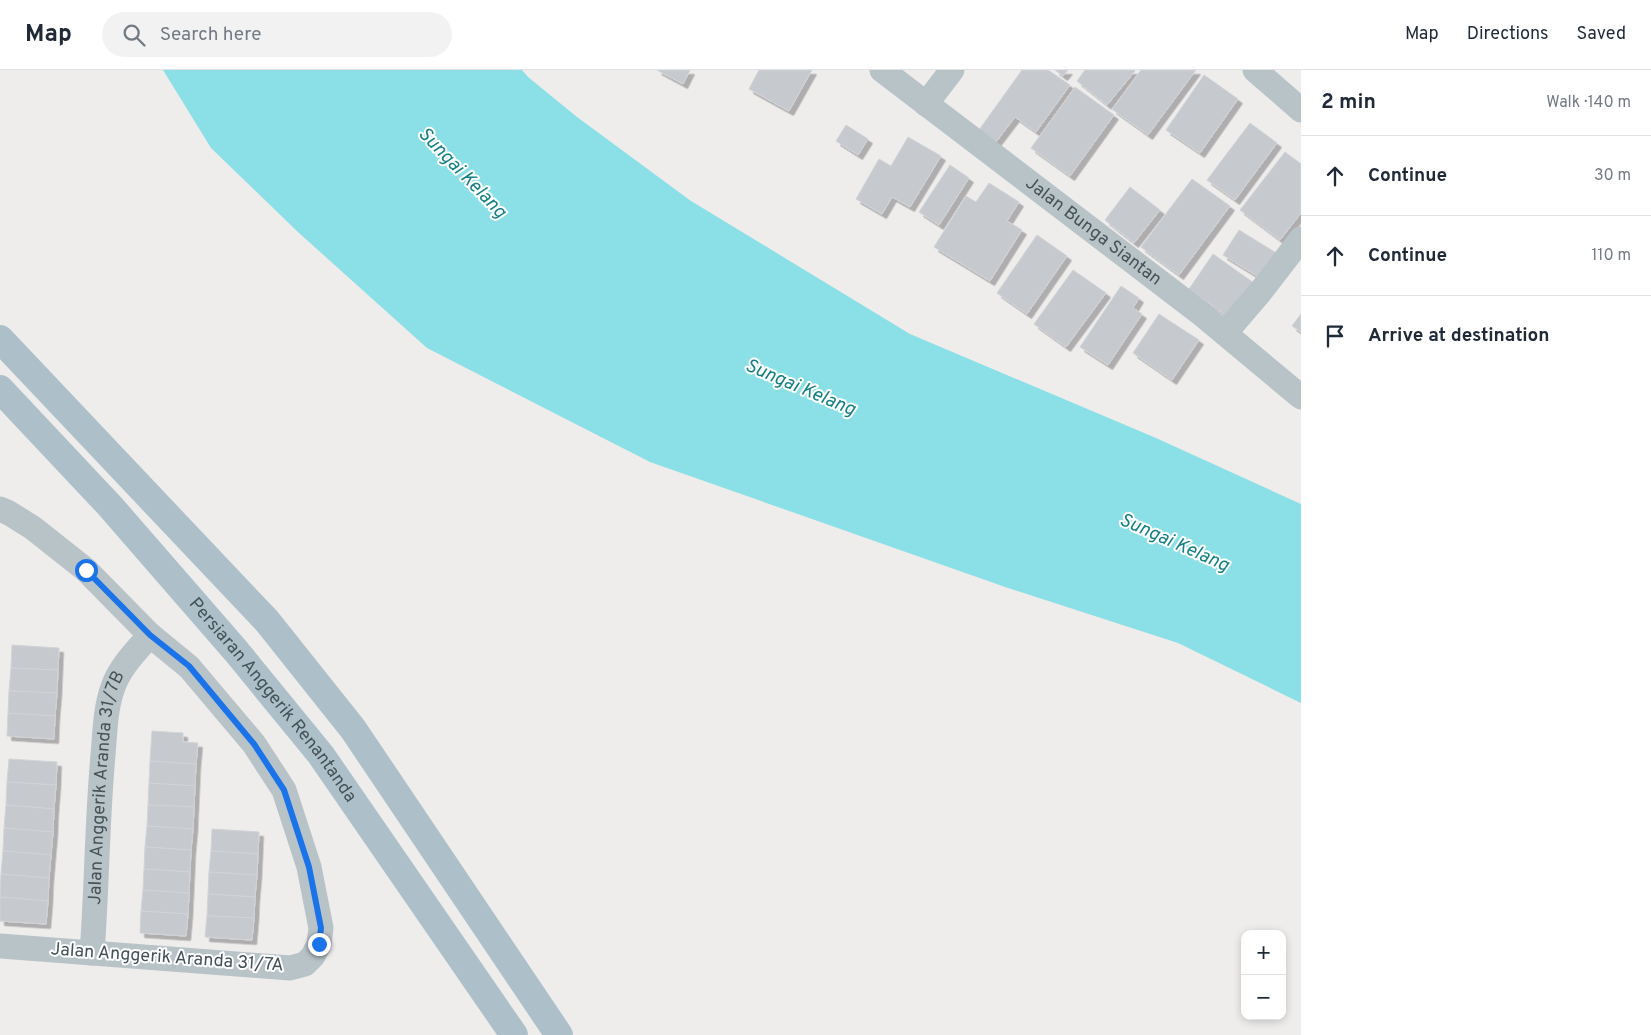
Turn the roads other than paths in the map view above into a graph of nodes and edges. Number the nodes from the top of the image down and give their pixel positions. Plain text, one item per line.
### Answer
1 (882, 70) edge
2 (952, 70) edge
3 (1255, 70) edge
4 (926, 104) junction
5 (1301, 110) edge
6 (1301, 239) edge
7 (1225, 333) junction
8 (0, 339) edge
9 (0, 388) edge
10 (1301, 397) edge
11 (0, 509) edge
12 (267, 621) junction
13 (150, 635) junction
14 (236, 651) junction
15 (0, 946) edge
16 (92, 952) junction
17 (514, 1035) edge
18 (559, 1035) edge

1 - 4 street, Jalan Bunga Siantan
2 - 4 street
3 - 5 street
4 - 7 street, Jalan Bunga Siantan
6 - 7 street
7 - 10 street, Jalan Bunga Siantan
8 - 12 main road
9 - 14 main road, Persiaran Anggerik Renantanda
11 - 13 street, Jalan Anggerik Aranda 31/7A
12 - 14 main road
12 - 18 main road
13 - 16 street, Jalan Anggerik Aranda 31/7B
13 - 16 street, Jalan Anggerik Aranda 31/7A
14 - 17 main road, Persiaran Anggerik Renantanda
15 - 16 street, Jalan Anggerik Aranda 31/7A

